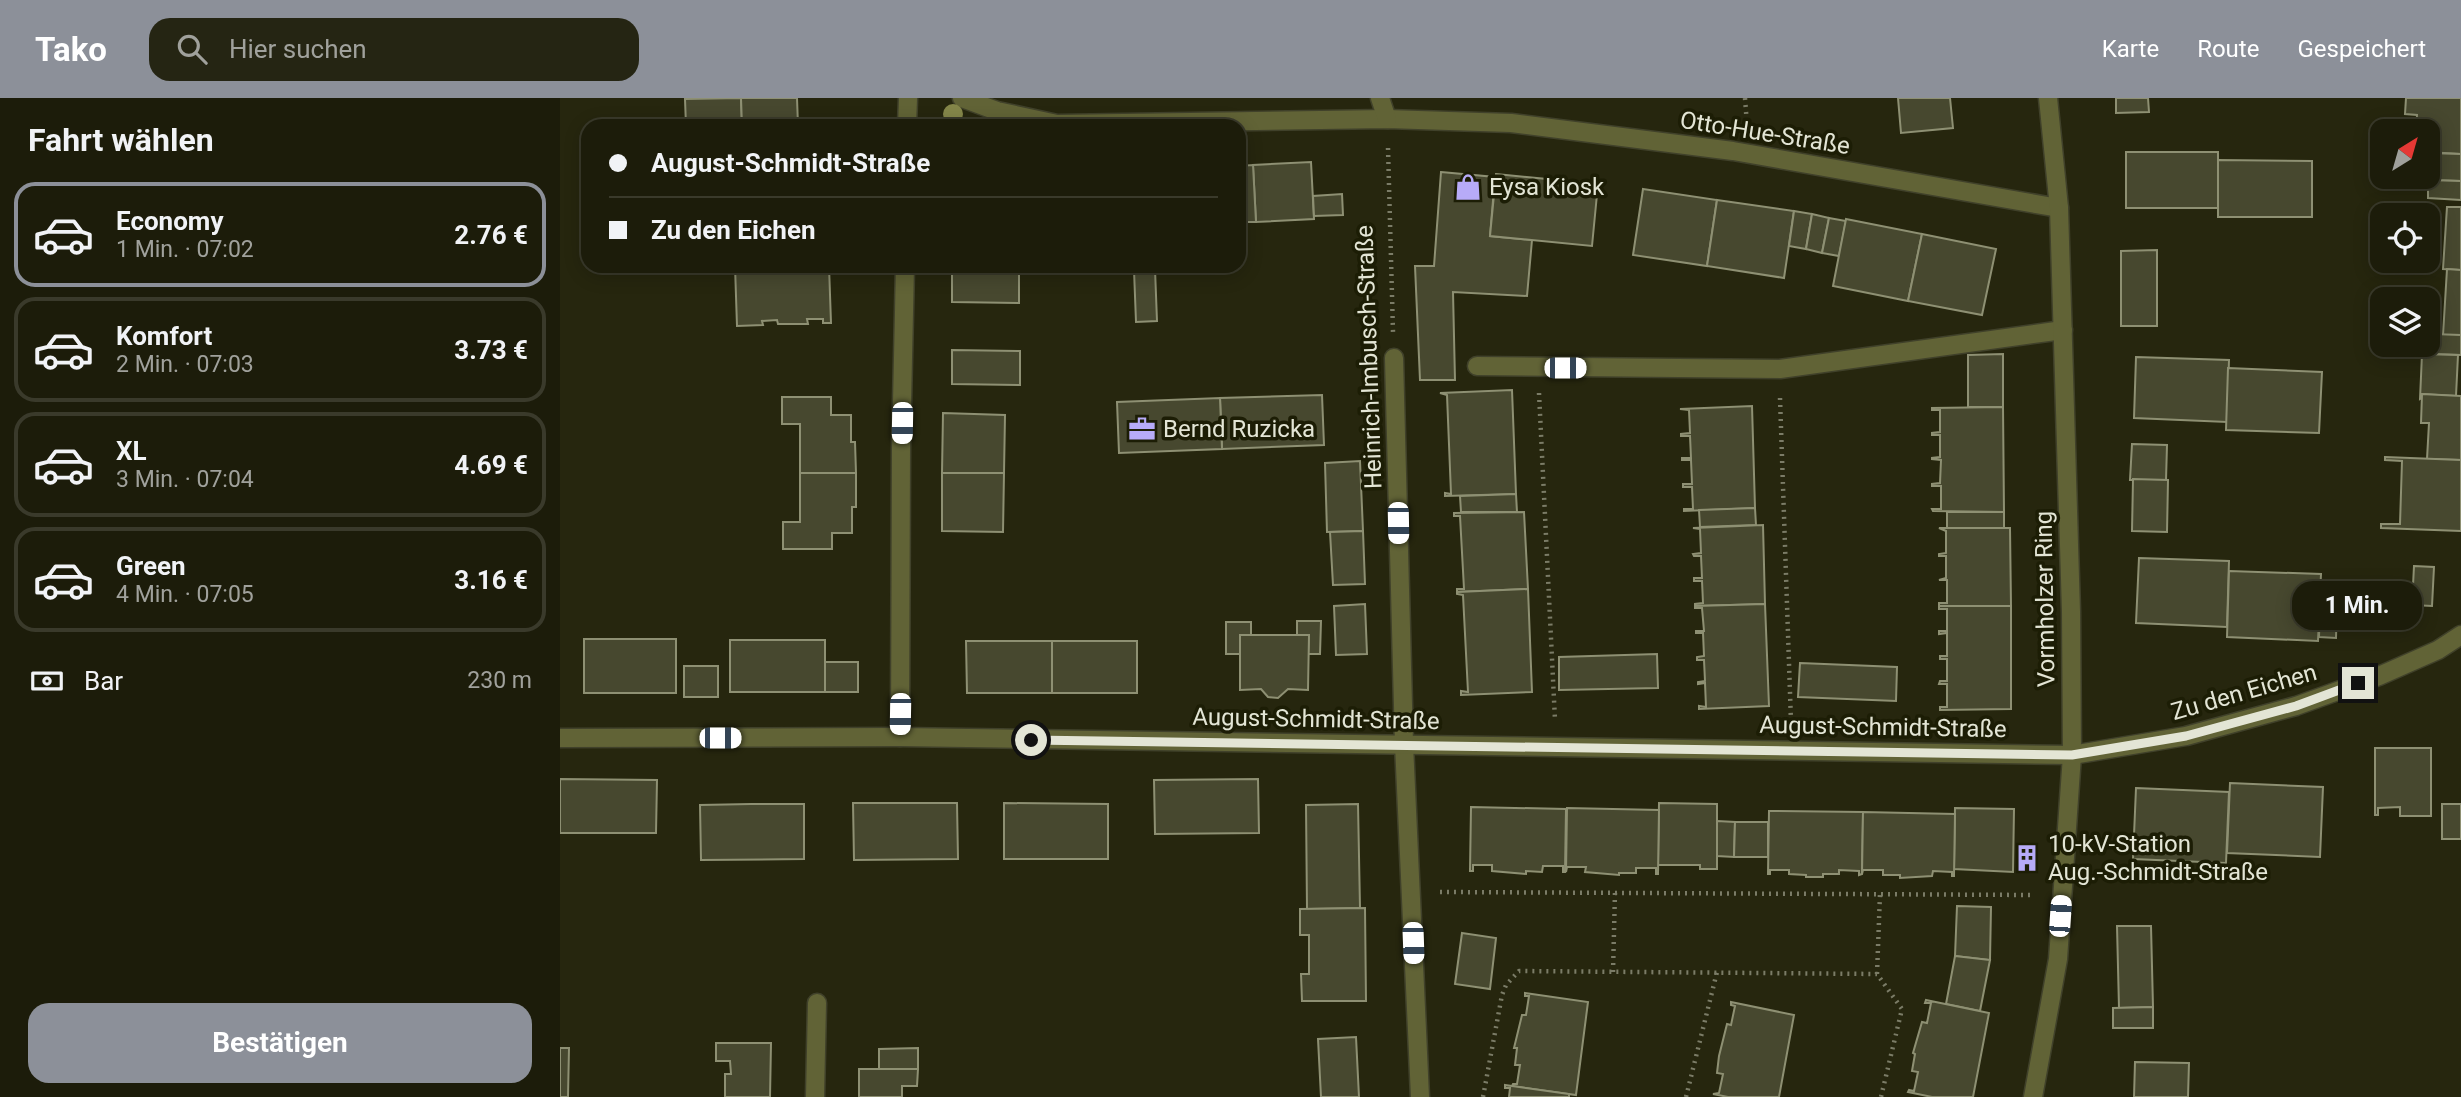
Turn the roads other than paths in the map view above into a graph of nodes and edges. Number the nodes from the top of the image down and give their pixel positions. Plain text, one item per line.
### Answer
1 (908, 98) edge
2 (962, 98) edge
3 (1380, 98) edge
4 (2048, 98) edge
5 (908, 119) edge
6 (1034, 119) edge
7 (1387, 119) junction
8 (1246, 121) edge
9 (2059, 208) junction
10 (905, 273) edge
11 (2063, 330) junction
12 (1394, 358) road end
13 (1476, 366) dead end
14 (2461, 635) edge
15 (900, 737) junction
16 (560, 738) edge
17 (1404, 744) junction
18 (2072, 755) junction
19 (817, 1003) dead end
20 (816, 1097) edge
21 (1420, 1097) edge
22 (2033, 1097) edge

1 - 5 street
2 - 6 street, Otto-Hue-Straße
3 - 7 street
4 - 9 street, Vormholzer Ring
7 - 8 street, Otto-Hue-Straße
7 - 9 street, Otto-Hue-Straße
9 - 11 street, Vormholzer Ring
10 - 15 street
11 - 13 street
11 - 18 street, Vormholzer Ring
12 - 17 street, Heinrich-Imbusch-Straße
14 - 18 street, Zu den Eichen
15 - 16 street, August-Schmidt-Straße
15 - 17 street, August-Schmidt-Straße
17 - 18 street, August-Schmidt-Straße
17 - 21 street, Heinrich-Imbusch-Straße
18 - 22 street, Vormholzer Ring
19 - 20 street

